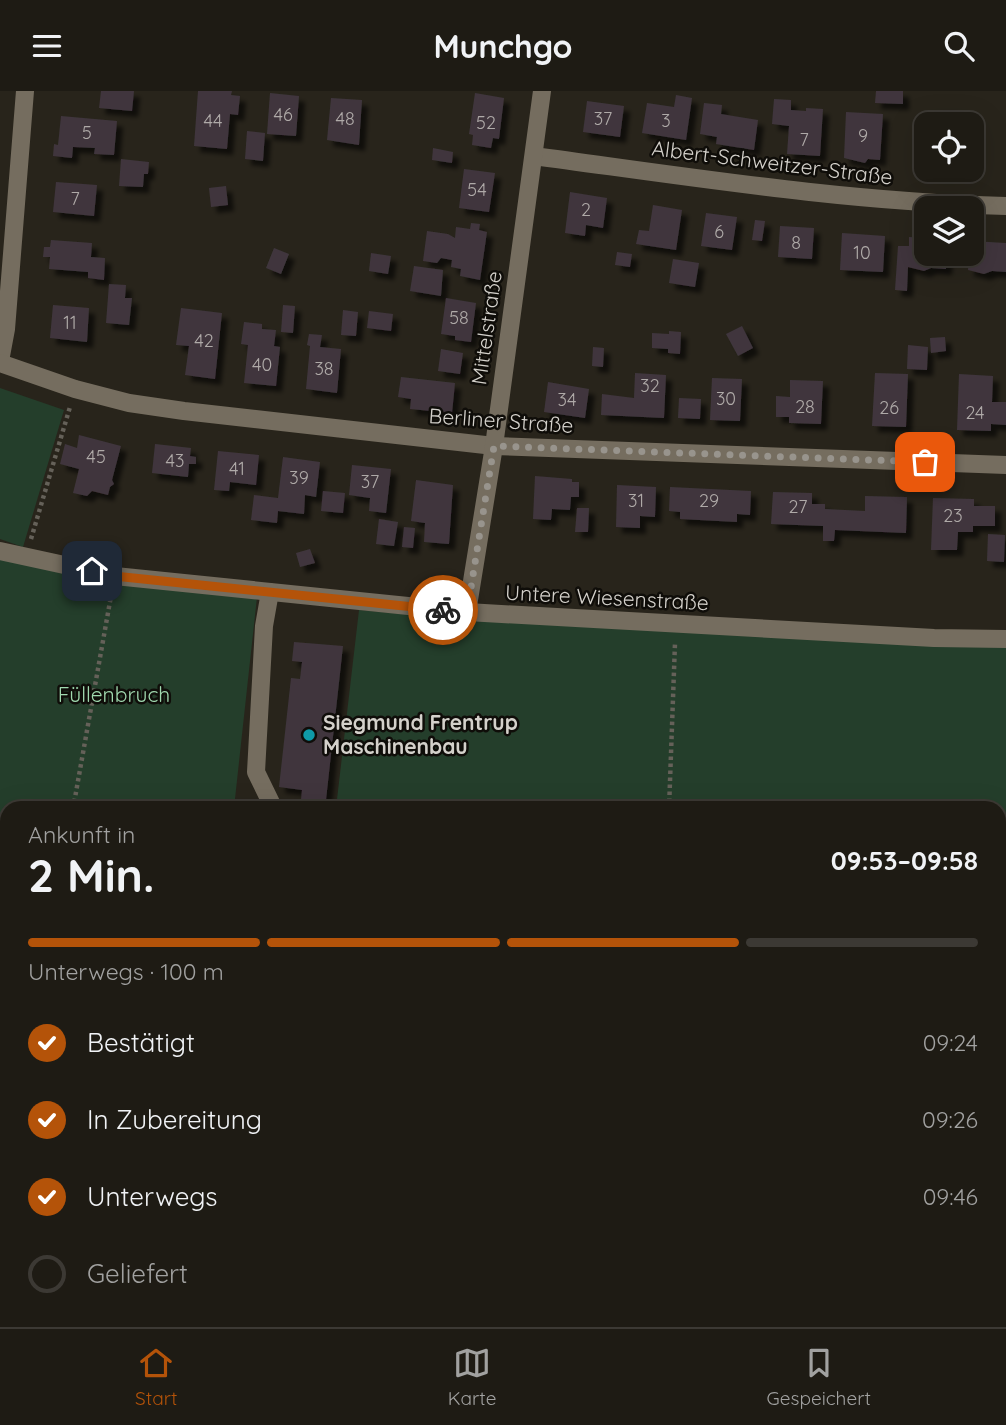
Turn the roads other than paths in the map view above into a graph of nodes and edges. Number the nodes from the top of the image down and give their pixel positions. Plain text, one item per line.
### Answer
1 (25, 91) edge
2 (542, 91) edge
3 (534, 156) junction
4 (1006, 206) edge
5 (0, 362) edge
6 (494, 446) junction
7 (1006, 465) edge
8 (0, 551) edge
9 (270, 592) junction
10 (467, 612) junction
11 (1006, 639) edge
12 (270, 801) edge

1 - 5 street
2 - 3 street, Mittelstraße
3 - 4 street, Albert-Schweitzer-Straße
3 - 6 street, Mittelstraße
5 - 6 street, Berliner Straße
6 - 7 street, Berliner Straße
6 - 10 street, Mittelstraße
8 - 9 street, Untere Wiesenstraße
9 - 10 street, Untere Wiesenstraße
9 - 12 street
10 - 11 street, Untere Wiesenstraße

